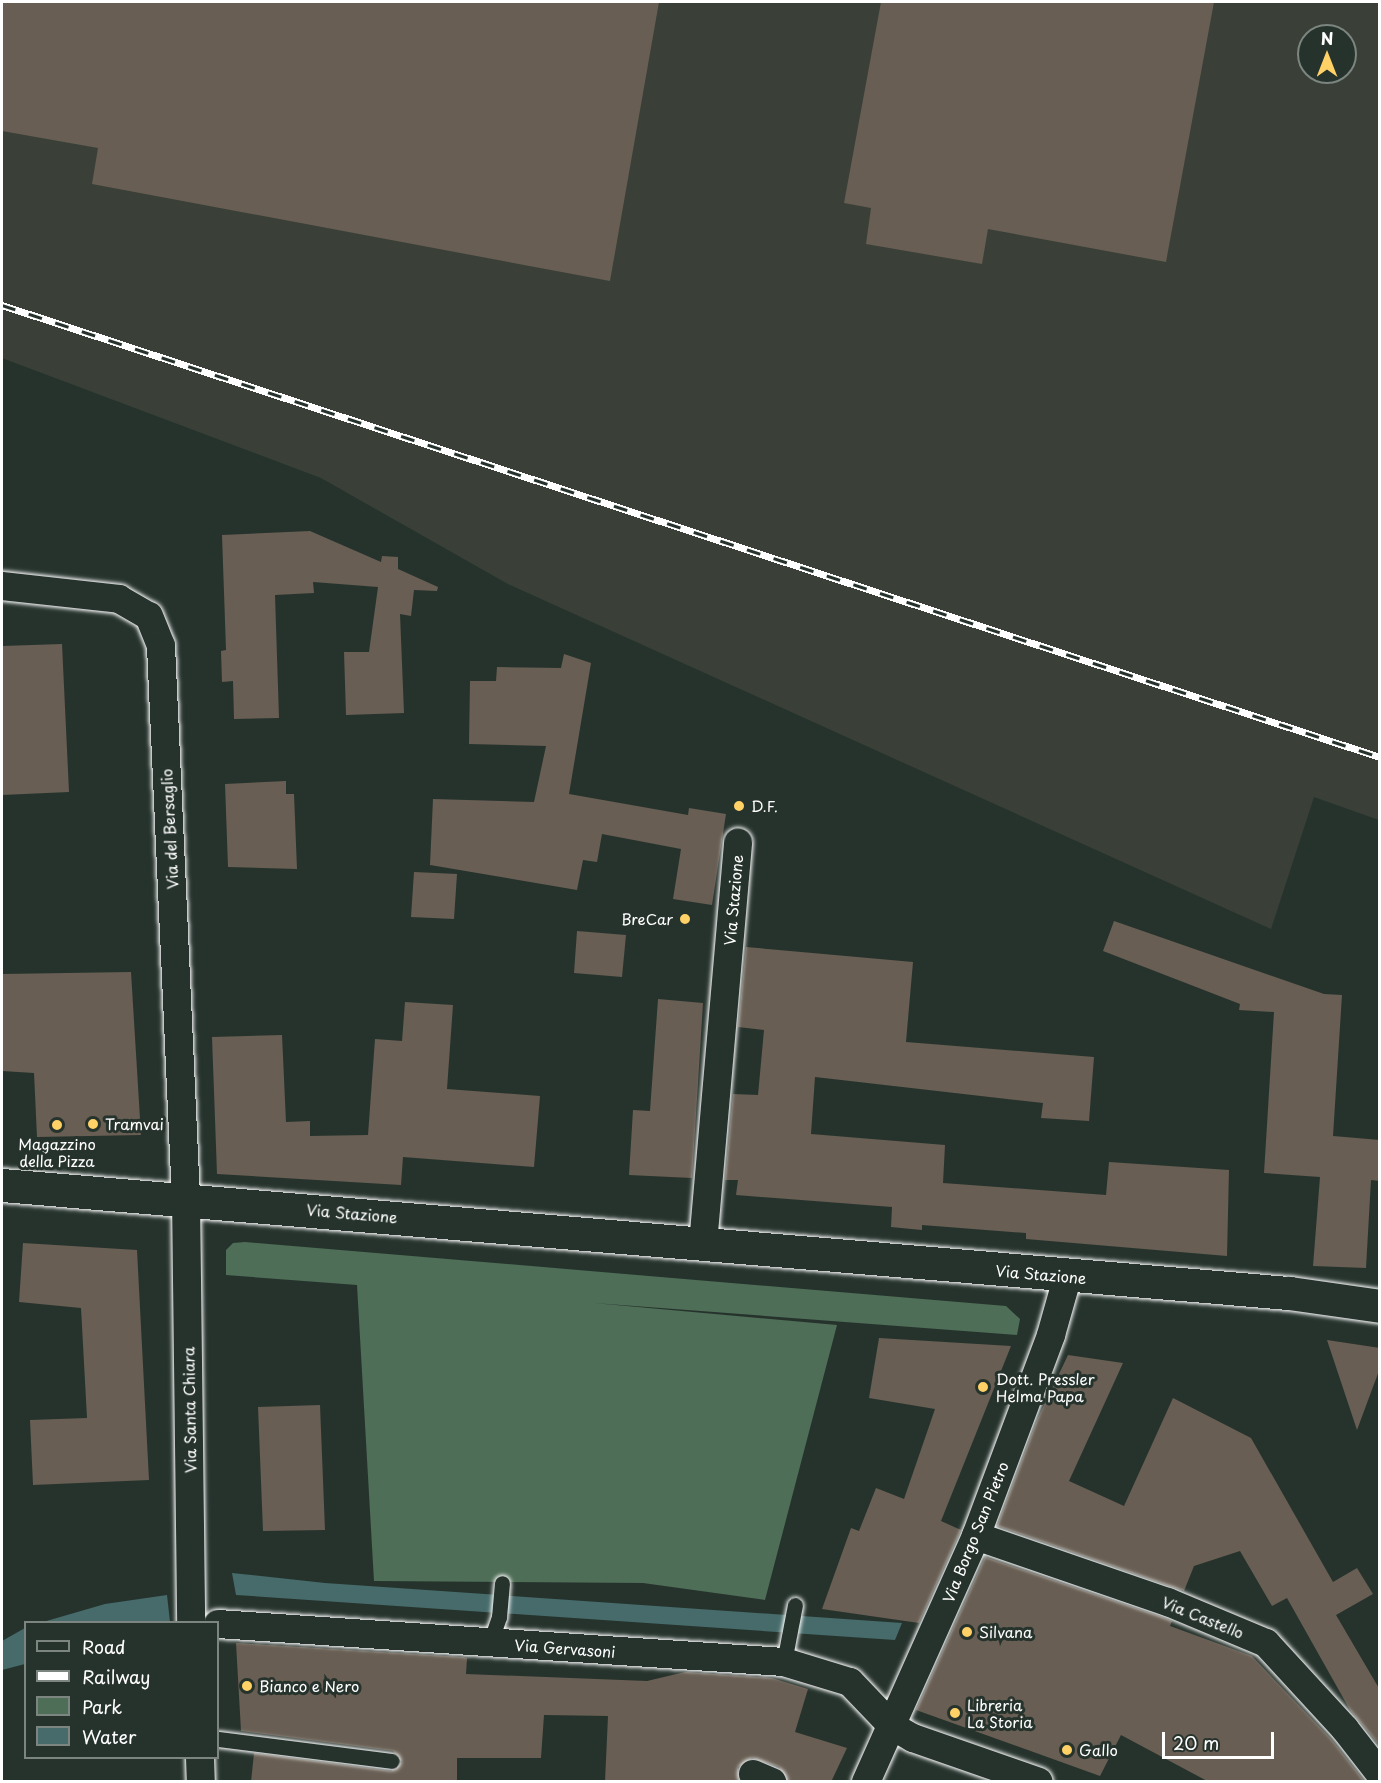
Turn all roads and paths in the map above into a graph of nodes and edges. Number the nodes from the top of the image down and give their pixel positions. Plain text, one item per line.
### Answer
1 (2, 586) edge
2 (738, 843) dead end
3 (2, 1185) edge
4 (186, 1198) junction
5 (703, 1244) junction
6 (1068, 1275) junction
7 (1380, 1306) edge
8 (976, 1536) junction
9 (502, 1583) dead end
10 (795, 1605) dead end
11 (191, 1621) edge
12 (219, 1624) edge
13 (490, 1643) junction
14 (784, 1662) junction
15 (892, 1726) junction
16 (219, 1739) edge
17 (200, 1759) edge
18 (392, 1761) dead end
19 (1380, 1774) edge
20 (201, 1782) edge
21 (866, 1782) edge
22 (1039, 1782) edge

1 - 4 street, Via del Bersaglio
2 - 5 street, Via Stazione
3 - 4 street, Via Stazione
4 - 5 street, Via Stazione
4 - 11 street, Via Santa Chiara
5 - 6 street, Via Stazione
6 - 7 street, Via Stazione
6 - 8 street, Via Borgo San Pietro
8 - 15 street, Via Borgo San Pietro
8 - 19 street, Via Castello
9 - 13 lane
10 - 14 lane
12 - 13 street, Via Gervasoni
13 - 14 street, Via Gervasoni
14 - 15 street, Via Gervasoni
15 - 21 street, Via Borgo San Pietro
15 - 22 street, Via Gervasoni
16 - 18 lane
17 - 20 street

